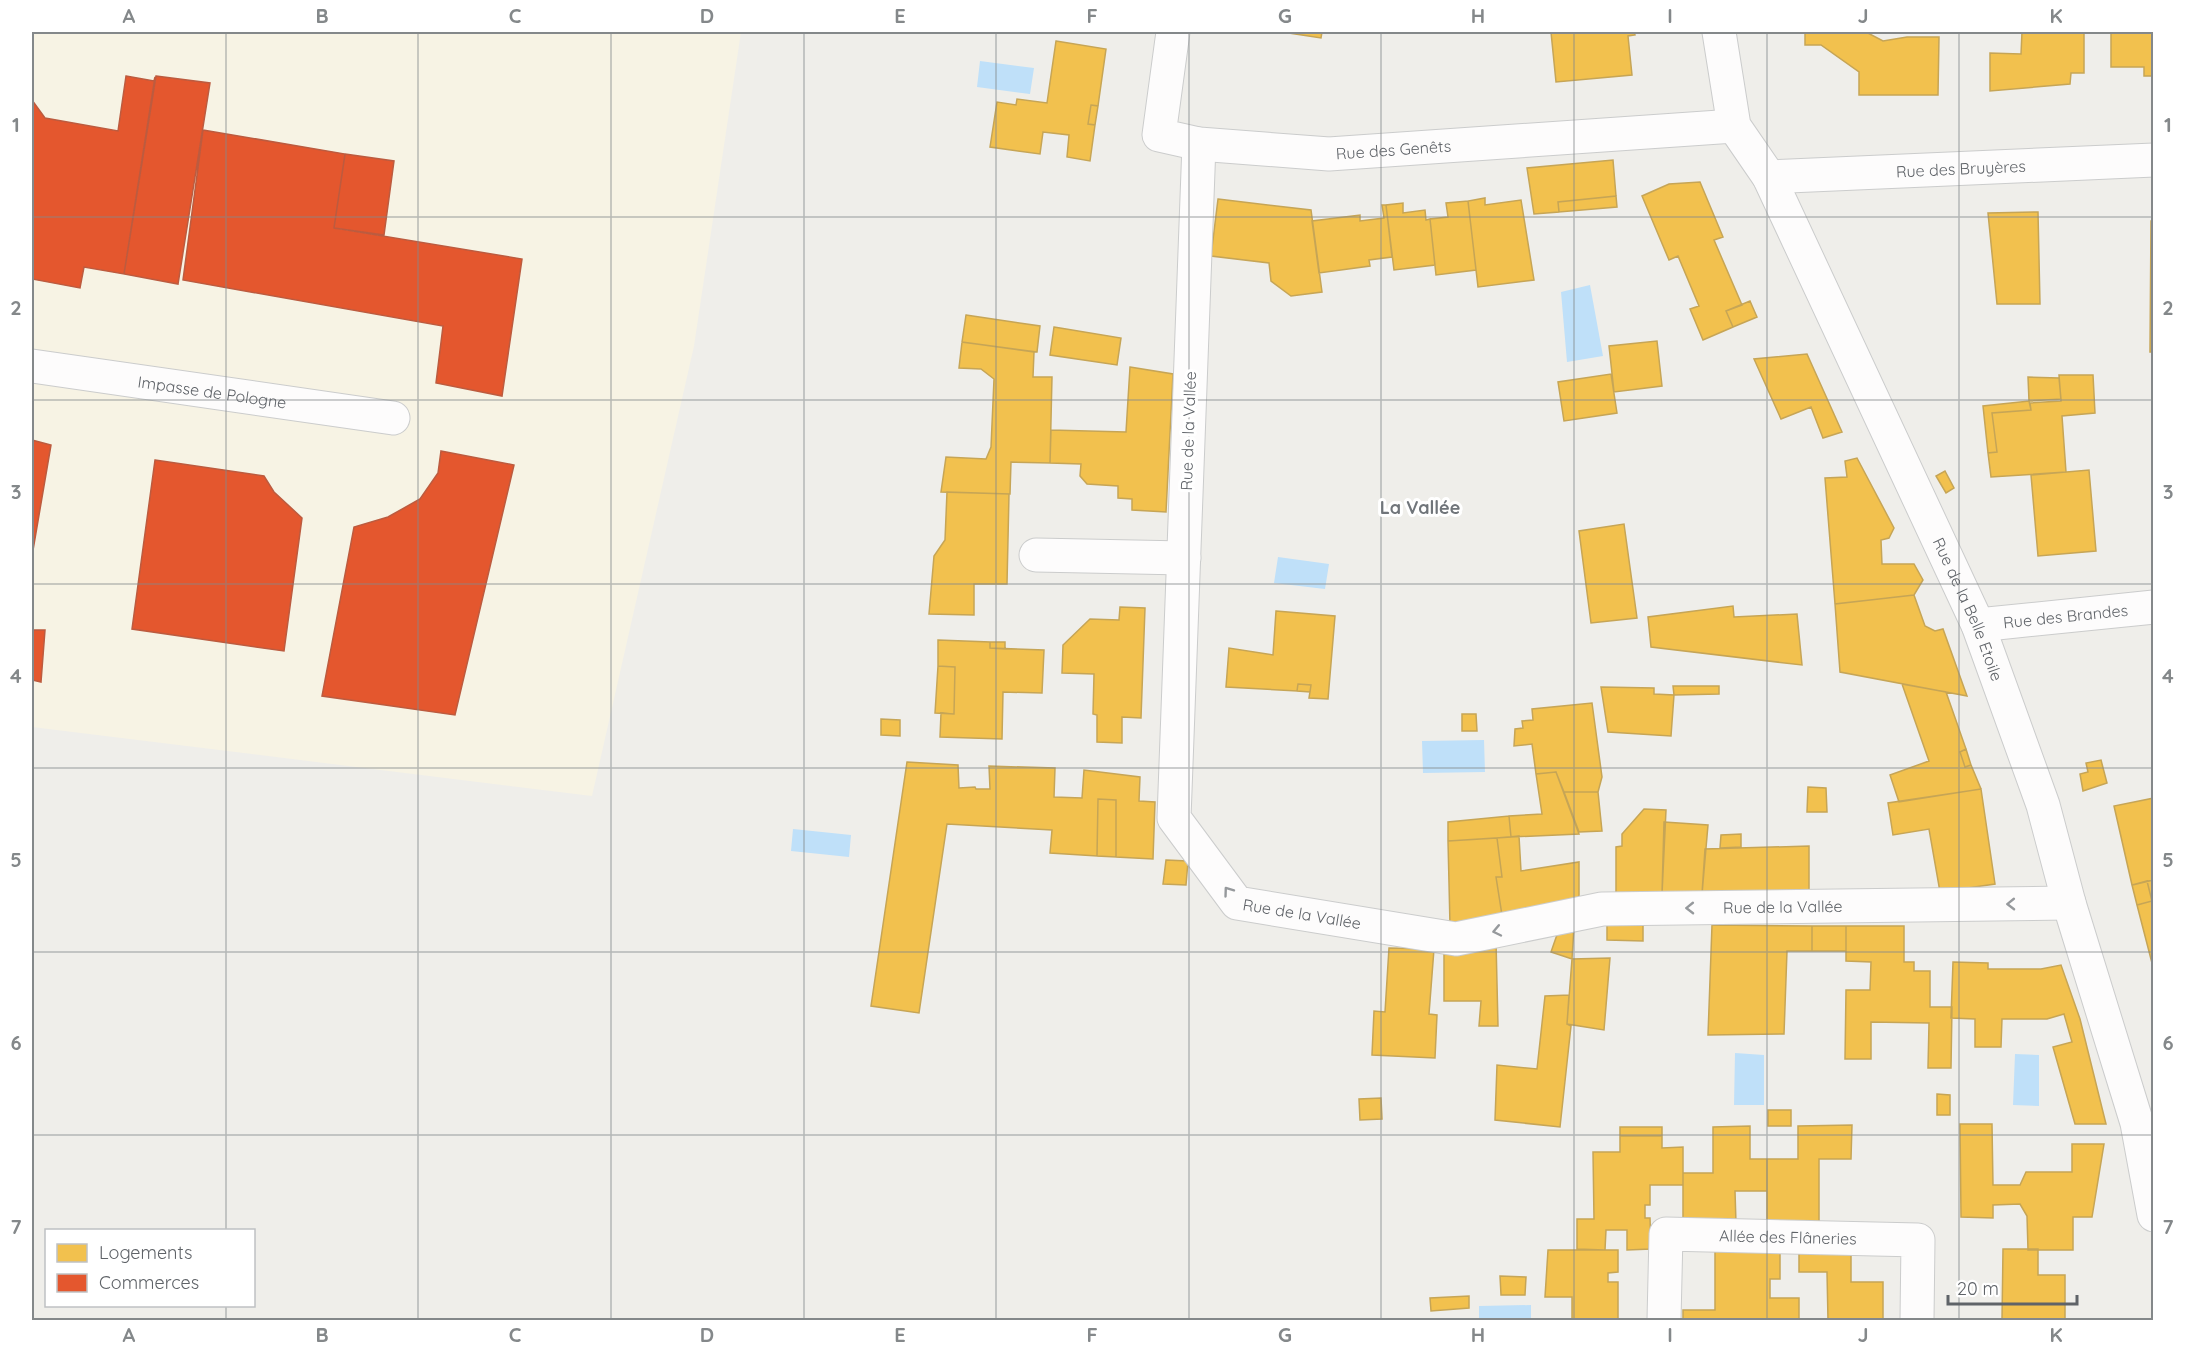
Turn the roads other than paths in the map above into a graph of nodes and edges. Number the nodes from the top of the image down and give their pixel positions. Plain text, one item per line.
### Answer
1 (1173, 32) edge
2 (1719, 32) edge
3 (1734, 126) junction
4 (1198, 144) junction
5 (2154, 160) edge
6 (1768, 177) junction
7 (32, 366) edge
8 (393, 418) dead end
9 (1036, 555) dead end
10 (1184, 558) junction
11 (2154, 607) edge
12 (1978, 625) junction
13 (2069, 903) junction
14 (2154, 1215) edge
15 (1664, 1320) edge
16 (1917, 1320) edge

1 - 4 street, Rue des Genêts
2 - 3 street, Rue de la Belle Etoile
3 - 4 street, Rue des Genêts
3 - 6 street, Rue de la Belle Etoile
4 - 10 street, Rue de la Vallée
5 - 6 street, Rue des Bruyères
6 - 12 street, Rue de la Belle Etoile
7 - 8 street, Impasse de Pologne
9 - 10 street
13 -> 10 street, Rue de la Vallée
11 - 12 street, Rue des Brandes
12 - 13 street, Rue de la Belle Etoile
13 - 14 street, Rue de la Belle Etoile
15 - 16 street, Allée des Flâneries

